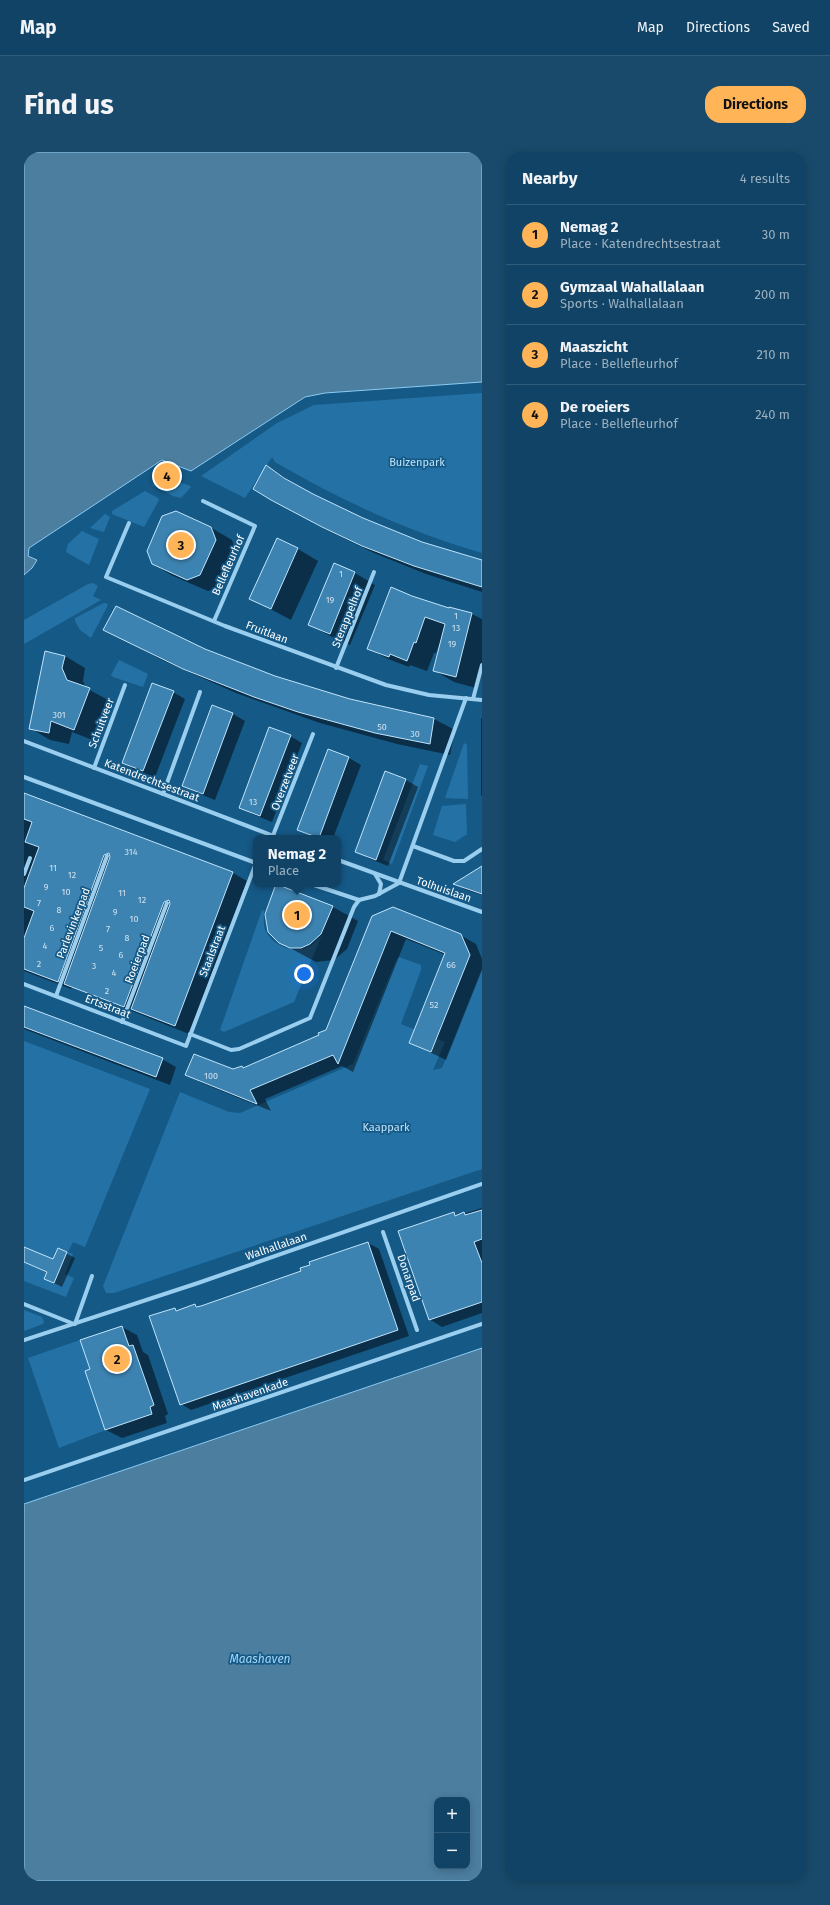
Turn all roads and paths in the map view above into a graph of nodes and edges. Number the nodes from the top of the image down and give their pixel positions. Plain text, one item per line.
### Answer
1 (203, 501) dead end
2 (129, 524) dead end
3 (374, 572) dead end
4 (214, 621) junction
5 (482, 665) edge
6 (336, 668) junction
7 (125, 685) dead end
8 (200, 692) dead end
9 (466, 698) junction
10 (473, 699) junction
11 (482, 700) edge
12 (313, 734) dead end
13 (24, 741) edge
14 (94, 768) junction
15 (24, 777) edge
16 (163, 794) junction
17 (268, 835) edge
18 (274, 835) edge
19 (413, 846) junction
20 (482, 849) edge
21 (107, 856) dead end
22 (30, 858) dead end
23 (341, 861) edge
24 (253, 862) edge
25 (253, 871) edge
26 (24, 874) edge
27 (375, 874) junction
28 (399, 883) junction
29 (320, 887) edge
30 (375, 896) junction
31 (359, 900) junction
32 (168, 903) dead end
33 (482, 912) edge
34 (24, 984) edge
35 (56, 996) junction
36 (122, 1022) junction
37 (190, 1034) junction
38 (186, 1046) joint
39 (482, 1184) edge
40 (383, 1232) dead end
41 (92, 1276) dead end
42 (24, 1304) edge
43 (75, 1324) junction
44 (482, 1324) edge
45 (418, 1330) dead end
46 (24, 1340) edge
47 (24, 1480) edge

1 - 4 street, Bellefleurhof
2 - 4 street, Fruitlaan
3 - 6 street, Sterappelhof
4 - 6 street, Fruitlaan
5 - 10 street
6 - 9 street, Fruitlaan
7 - 14 street, Schuitveer
8 - 16 street
9 - 10 street, Fruitlaan
9 - 19 street
10 - 11 street, Fruitlaan
12 - 18 street, Overzetveer
13 - 14 street, Katendrechtsestraat
14 - 16 street, Katendrechtsestraat
15 - 24 street
16 - 17 street, Katendrechtsestraat
19 - 20 street
19 - 28 street
21 - 35 street, Parlevinkerpad
22 - 26 street
23 - 27 street
25 - 37 street, Staalstraat
27 - 28 street
27 - 30 street
28 - 30 street
28 - 33 street, Tolhuislaan
29 - 31 street
30 - 31 street
31 - 37 street
32 - 36 street, Roeierpad
34 - 35 street, Ertsstraat
35 - 36 street, Ertsstraat
36 - 38 street, Ertsstraat
37 - 38 street, Staalstraat
39 - 43 street, Walhallalaan
40 - 45 street, Donarpad
41 - 43 street
42 - 43 street
43 - 46 street, Walhallalaan
44 - 47 street, Maashavenkade

